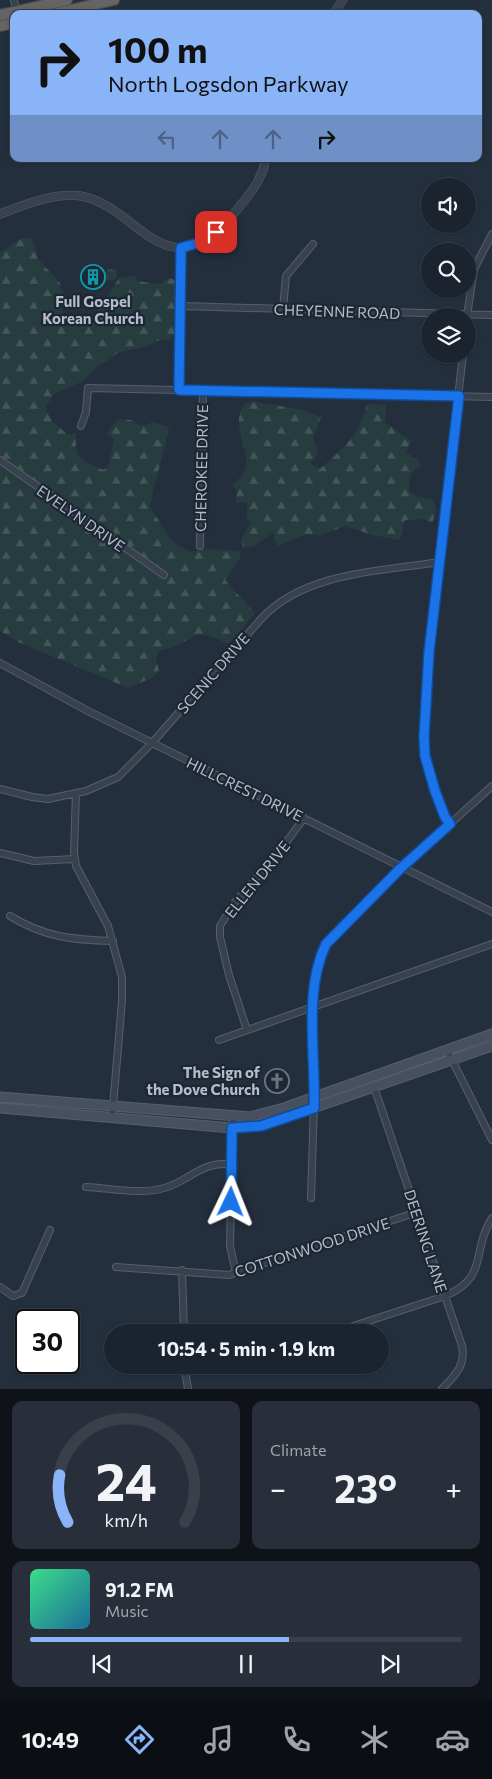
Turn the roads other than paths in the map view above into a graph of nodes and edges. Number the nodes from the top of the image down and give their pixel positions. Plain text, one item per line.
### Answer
1 (67, 0) edge
2 (114, 0) edge
3 (28, 10) edge
4 (70, 10) edge
5 (265, 162) edge
6 (0, 214) edge
7 (492, 234) edge
8 (313, 244) dead end
9 (181, 248) junction
10 (182, 306) junction
11 (468, 308) edge
12 (283, 309) junction
13 (421, 314) edge
14 (476, 315) edge
15 (492, 315) edge
16 (462, 363) edge
17 (179, 390) junction
18 (203, 390) junction
19 (459, 396) junction
20 (492, 397) edge
21 (81, 426) dead end
22 (0, 460) edge
23 (200, 546) dead end
24 (440, 562) junction
25 (164, 575) dead end
26 (0, 663) edge
27 (152, 743) junction
28 (492, 786) edge
29 (0, 789) edge
30 (76, 793) junction
31 (304, 818) junction
32 (450, 824) junction
33 (0, 854) edge
34 (75, 859) junction
35 (401, 868) junction
36 (492, 912) edge
37 (10, 916) dead end
38 (113, 941) junction
39 (492, 944) edge
40 (313, 1006) junction
41 (247, 1030) junction
42 (492, 1034) edge
43 (218, 1040) dead end
44 (492, 1046) edge
45 (447, 1050) junction
46 (452, 1060) junction
47 (374, 1088) junction
48 (0, 1097) edge
49 (314, 1097) junction
50 (112, 1107) junction
51 (0, 1108) edge
52 (314, 1108) junction
53 (233, 1117) junction
54 (112, 1118) junction
55 (232, 1128) junction
56 (492, 1140) edge
57 (233, 1164) junction
58 (86, 1187) dead end
59 (311, 1198) dead end
60 (417, 1212) junction
61 (492, 1218) edge
62 (50, 1230) dead end
63 (116, 1267) dead end
64 (182, 1270) junction
65 (236, 1273) junction
66 (0, 1287) edge
67 (445, 1296) junction
68 (184, 1324) edge
69 (359, 1324) edge
70 (186, 1374) edge
71 (188, 1389) edge
72 (442, 1389) edge

1 - 3 highway
2 - 4 highway
5 - 9 street
6 - 9 street
7 - 11 street
8 - 12 street
9 - 10 street
10 - 12 street, CHEYENNE ROAD
10 - 17 street
12 - 13 street, CHEYENNE ROAD
14 - 15 street, CHEYENNE ROAD
16 - 19 street
17 - 18 street
17 - 21 street
18 - 19 street
18 - 23 street, CHEROKEE DRIVE
19 - 20 street
19 - 24 street
22 - 25 street, EVELYN DRIVE
24 - 27 street, SCENIC DRIVE
24 - 32 street
26 - 27 street, HILLCREST DRIVE
27 - 30 street, SCENIC DRIVE
27 - 31 street, HILLCREST DRIVE
28 - 32 street
29 - 30 street, SCENIC DRIVE
30 - 34 street
31 - 35 street, HILLCREST DRIVE
31 - 41 street, ELLEN DRIVE
32 - 35 street
33 - 34 street
34 - 38 street
35 - 36 street, HILLCREST DRIVE
35 - 40 street
37 - 38 street
38 - 50 street
39 - 40 street
40 - 41 street
40 - 49 street
41 - 43 street
42 - 45 main road
44 - 46 main road
45 - 46 street
45 - 49 main road
46 - 47 main road
46 - 56 street
47 - 52 main road
47 - 60 street, DEERING LANE
48 - 50 main road
49 - 52 street
49 - 53 main road
50 - 53 main road
50 - 54 street
51 - 54 main road
52 - 55 main road
52 - 59 street
53 - 55 street
54 - 55 main road
55 - 57 street
57 - 58 street
57 - 65 street
60 - 65 street, COTTONWOOD DRIVE
60 - 67 street, DEERING LANE
61 - 67 street
62 - 66 street
63 - 64 street, COTTONWOOD DRIVE
64 - 65 street, COTTONWOOD DRIVE
64 - 68 street
67 - 69 street
67 - 72 street, DEERING LANE
70 - 71 street

